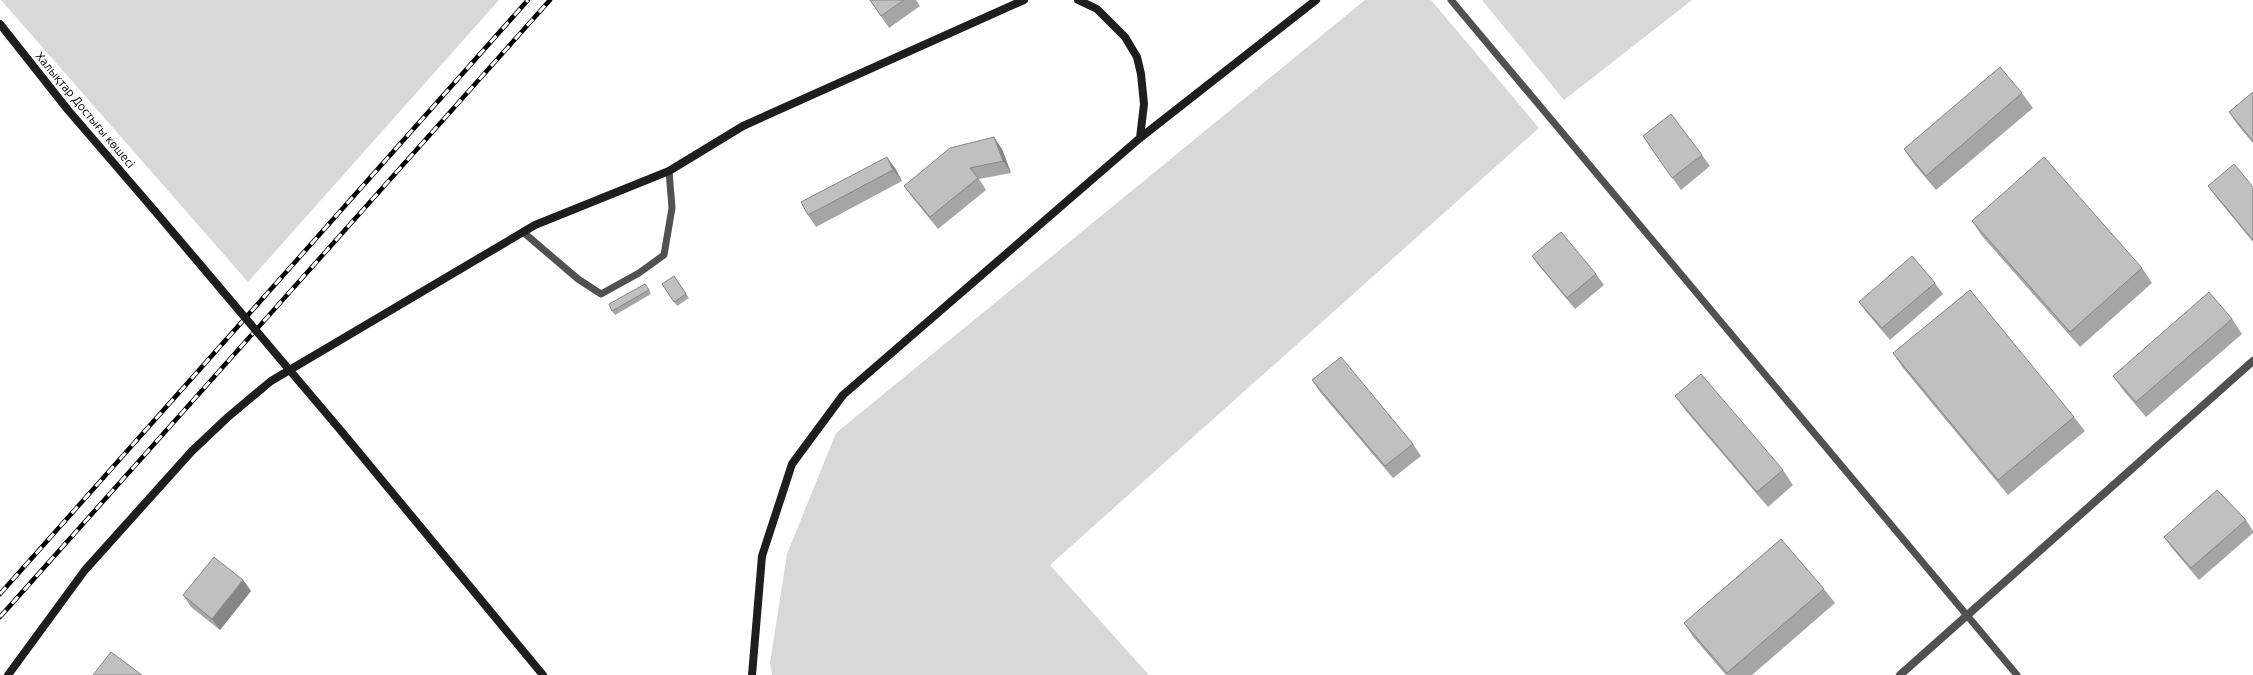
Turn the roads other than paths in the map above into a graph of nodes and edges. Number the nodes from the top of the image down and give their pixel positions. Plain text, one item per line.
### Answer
1 (1024, 0) edge
2 (1078, 0) edge
3 (1316, 0) edge
4 (1451, 0) edge
5 (0, 24) edge
6 (1140, 138) junction
7 (669, 171) junction
8 (522, 232) junction
9 (2253, 361) edge
10 (1967, 616) junction
11 (8, 675) edge
12 (543, 675) edge
13 (752, 675) edge
14 (1900, 675) edge
15 (2017, 675) edge

1 - 7 main road
2 - 6 main road
3 - 6 main road
4 - 10 lane
5 - 12 main road, Халықтар Достығы көшесі, bridge
6 - 13 main road
7 - 8 main road
7 - 8 lane
8 - 11 main road
9 - 10 street
10 - 14 street
10 - 15 lane

